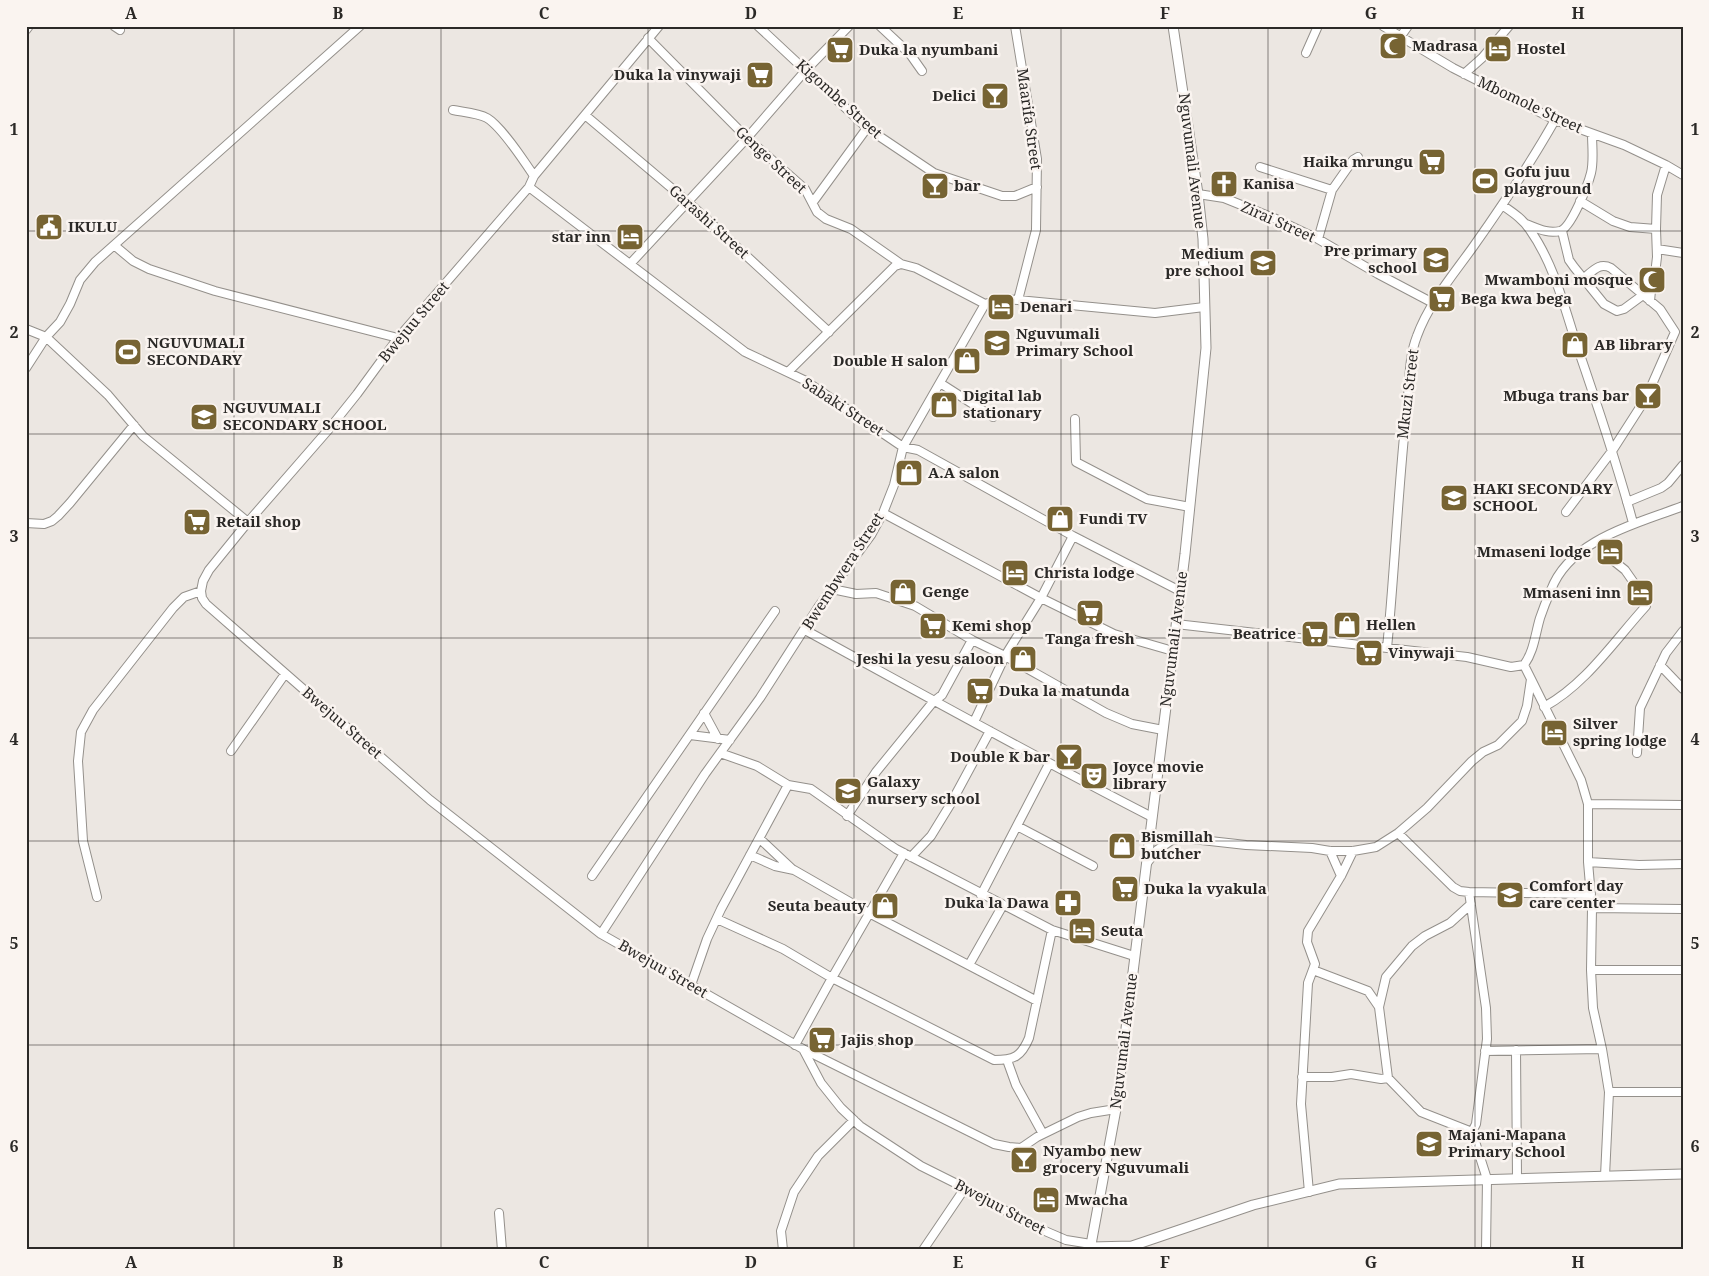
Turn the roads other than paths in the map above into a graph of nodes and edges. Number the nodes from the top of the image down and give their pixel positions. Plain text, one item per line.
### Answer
1 (29, 26) edge
2 (360, 26) edge
3 (659, 26) edge
4 (758, 26) edge
5 (849, 26) edge
6 (880, 26) edge
7 (1015, 26) edge
8 (1173, 26) edge
9 (1318, 26) edge
10 (1382, 26) edge
11 (1408, 26) edge
12 (1509, 26) edge
13 (26, 30) edge
14 (1401, 36) junction
15 (648, 38) junction
16 (1306, 53) dead end
17 (806, 70) junction
18 (922, 71) dead end
19 (1464, 74) junction
20 (453, 110) dead end
21 (585, 115) junction
22 (1555, 120) junction
23 (867, 128) junction
24 (1592, 134) junction
25 (747, 138) junction
26 (1358, 157) dead end
27 (1666, 165) junction
28 (1260, 167) dead end
29 (1683, 175) edge
30 (534, 176) junction
31 (530, 187) junction
32 (1037, 188) junction
33 (1332, 190) junction
34 (1198, 194) junction
35 (1580, 201) junction
36 (688, 202) junction
37 (813, 202) junction
38 (1502, 205) junction
39 (1524, 223) junction
40 (1656, 229) junction
41 (1562, 230) junction
42 (1318, 239) junction
43 (114, 245) junction
44 (1657, 249) junction
45 (1683, 253) edge
46 (630, 264) junction
47 (901, 264) junction
48 (1583, 279) junction
49 (1643, 294) junction
50 (1018, 300) junction
51 (1650, 301) junction
52 (1433, 302) junction
53 (985, 304) junction
54 (1204, 307) junction
55 (26, 329) edge
56 (829, 332) junction
57 (1679, 333) edge
58 (46, 337) junction
59 (398, 338) junction
60 (26, 368) edge
61 (788, 372) junction
62 (940, 382) junction
63 (993, 417) dead end
64 (1075, 420) dead end
65 (134, 425) junction
66 (903, 447) junction
67 (1612, 451) junction
68 (1683, 465) edge
69 (1627, 502) junction
70 (1683, 506) edge
71 (1190, 507) junction
72 (1566, 512) dead end
73 (883, 513) junction
74 (248, 522) junction
75 (26, 523) edge
76 (1633, 523) junction
77 (1073, 536) junction
78 (1606, 537) junction
79 (832, 589) junction
80 (201, 591) junction
81 (1180, 591) junction
82 (1041, 598) junction
83 (775, 611) dead end
84 (1176, 624) junction
85 (805, 630) junction
86 (1683, 631) edge
87 (972, 640) junction
88 (1387, 648) junction
89 (1173, 652) junction
90 (1005, 656) junction
91 (1524, 665) junction
92 (1660, 665) junction
93 (285, 674) junction
94 (1531, 679) junction
95 (1683, 689) edge
96 (933, 702) junction
97 (1544, 707) junction
98 (704, 713) junction
99 (974, 722) junction
100 (1163, 730) junction
101 (990, 731) junction
102 (690, 735) junction
103 (718, 739) junction
104 (730, 740) junction
105 (231, 751) dead end
106 (1637, 753) dead end
107 (720, 754) junction
108 (1049, 764) junction
109 (788, 785) junction
110 (1588, 804) junction
111 (1683, 805) edge
112 (847, 816) junction
113 (1152, 817) junction
114 (1017, 826) junction
115 (1398, 834) junction
116 (760, 839) junction
117 (1330, 851) junction
118 (1353, 851) junction
119 (750, 855) junction
120 (907, 855) junction
121 (1588, 862) junction
122 (1683, 864) edge
123 (1145, 865) junction
124 (1093, 866) dead end
125 (794, 870) junction
126 (592, 876) dead end
127 (1341, 876) junction
128 (1469, 892) junction
129 (1591, 894) junction
130 (981, 895) junction
131 (97, 897) dead end
132 (1471, 904) junction
133 (1003, 906) junction
134 (1592, 908) junction
135 (1683, 909) edge
136 (869, 913) junction
137 (717, 919) junction
138 (1052, 930) junction
139 (601, 934) junction
140 (1134, 956) junction
141 (969, 965) junction
142 (1313, 970) junction
143 (1591, 970) junction
144 (1683, 970) edge
145 (832, 978) junction
146 (691, 985) junction
147 (1037, 1000) junction
148 (1379, 1007) junction
149 (795, 1044) junction
150 (803, 1049) junction
151 (1602, 1049) junction
152 (1516, 1050) junction
153 (1485, 1051) junction
154 (1007, 1060) junction
155 (1302, 1078) junction
156 (1388, 1078) junction
157 (1608, 1092) junction
158 (1683, 1092) edge
159 (1116, 1109) junction
160 (854, 1120) junction
161 (1472, 1132) junction
162 (1043, 1134) junction
163 (1683, 1174) edge
164 (1604, 1176) junction
165 (1517, 1178) junction
166 (1487, 1179) junction
167 (965, 1188) junction
168 (1309, 1192) junction
169 (499, 1213) dead end
170 (1091, 1247) edge
171 (502, 1250) edge
172 (783, 1250) edge
173 (923, 1250) edge
174 (1486, 1250) edge

1 - 13 street
2 - 43 street
3 - 15 street, Bwejuu Street
4 - 17 street, Kigombe Street
5 - 17 street
6 - 18 street
7 - 32 street, Maarifa Street
8 - 34 street, Nguvumali Avenue
9 - 16 street
10 - 14 street, Mbomole Street
11 - 14 street
12 - 19 street
14 - 19 street, Mbomole Street
15 - 21 street, Bwejuu Street
15 - 25 street, Genge Street
17 - 23 street, Kigombe Street
17 - 25 street
19 - 22 street, Mbomole Street
20 - 30 street
21 - 30 street, Bwejuu Street
21 - 36 street, Garashi Street
22 - 24 street, Mbomole Street
22 - 38 street, Mkuzi Street
23 - 32 street, Kigombe Street
23 - 37 street
24 - 27 street, Mbomole Street
24 - 35 street
25 - 36 street
25 - 37 street, Genge Street
26 - 33 street
27 - 29 street, Mbomole Street
27 - 40 street
28 - 33 street
30 - 31 street, Bwejuu Street
31 - 46 street, Sabaki Street
31 - 59 street, Bwejuu Street
32 - 50 street, Maarifa Street
33 - 42 street
34 - 42 street, Zirai Street
34 - 54 street, Nguvumali Avenue
35 - 40 street
35 - 41 street
36 - 46 street
36 - 56 street, Garashi Street
37 - 47 street, Genge Street
38 - 39 street
38 - 52 street, Mkuzi Street
39 - 41 street
39 - 67 street
40 - 44 street
41 - 48 street
42 - 52 street, Zirai Street
43 - 58 street
43 - 59 street
44 - 45 street
44 - 51 street
46 - 61 street, Sabaki Street
47 - 53 street, Genge Street
47 - 56 street
48 - 49 street
48 - 49 street
49 - 51 street
50 - 53 street
50 - 54 street
51 - 57 street
52 - 88 street, Mkuzi Street
53 - 62 street, Bwembwera Street
54 - 71 street, Nguvumali Avenue
55 - 58 street
56 - 61 street
57 - 67 street
58 - 60 street
58 - 65 street
59 - 74 street, Bwejuu Street
61 - 66 street, Sabaki Street
62 - 63 street
62 - 66 street, Bwembwera Street
64 - 71 street
65 - 74 street
65 - 75 street
66 - 73 street, Bwembwera Street
66 - 77 street, Sabaki Street
67 - 69 street
67 - 72 street
68 - 69 street
69 - 76 street
70 - 76 street
71 - 81 street, Nguvumali Avenue
73 - 79 street, Bwembwera Street
73 - 82 street
74 - 80 street, Bwejuu Street
76 - 78 street
77 - 81 street, Sabaki Street
77 - 82 street
78 - 91 street
78 - 97 street
79 - 85 street, Bwembwera Street
79 - 87 street
80 - 93 street, Bwejuu Street
80 - 131 street
81 - 84 street, Nguvumali Avenue
82 - 89 street
82 - 90 street
83 - 98 street
84 - 88 street
84 - 89 street, Nguvumali Avenue
85 - 96 street
85 - 104 street, Bwembwera Street
86 - 92 street
87 - 90 street
87 - 96 street
88 - 91 street
89 - 100 street, Nguvumali Avenue
90 - 99 street
90 - 100 street
91 - 94 street
92 - 95 street
92 - 106 street
93 - 105 street
93 - 139 street, Bwejuu Street
94 - 97 street
94 - 115 street
96 - 99 street
96 - 112 street
97 - 110 street
98 - 102 street
98 - 103 street
99 - 101 street
100 - 113 street, Nguvumali Avenue
101 - 108 street
101 - 120 street
102 - 103 street
102 - 126 street
103 - 104 street
104 - 107 street, Bwembwera Street
107 - 109 street
107 - 139 street, Bwembwera Street
108 - 113 street
108 - 114 street
109 - 112 street
109 - 116 street
110 - 111 street
110 - 121 street
112 - 120 street
113 - 123 street, Nguvumali Avenue
114 - 124 street
114 - 130 street
115 - 118 street
115 - 128 street
116 - 119 street
116 - 125 street
117 - 118 street
117 - 123 street
117 - 127 street
118 - 127 street
119 - 125 street
119 - 137 street
120 - 130 street
120 - 136 street
121 - 122 street
121 - 129 street
123 - 140 street, Nguvumali Avenue
125 - 136 street
127 - 142 street
128 - 129 street
128 - 132 street
129 - 134 street
130 - 133 street
132 - 148 street
132 - 153 street
133 - 138 street
133 - 141 street
134 - 135 street
134 - 143 street
136 - 141 street
136 - 145 street
137 - 145 street
137 - 146 street
138 - 140 street
138 - 147 street
139 - 146 street, Bwejuu Street
140 - 159 street, Nguvumali Avenue
141 - 147 street
142 - 148 street
142 - 155 street
143 - 144 street
143 - 151 street
145 - 149 street
145 - 154 street
146 - 149 street, Bwejuu Street
147 - 154 street
148 - 156 street
149 - 150 street, Bwejuu Street
150 - 160 street, Bwejuu Street
150 - 162 street
151 - 152 street
151 - 157 street
152 - 153 street
152 - 165 street
153 - 161 street
154 - 162 street
155 - 156 street
155 - 168 street
156 - 161 street
157 - 158 street
157 - 164 street
159 - 162 street
159 - 170 street, Nguvumali Avenue
160 - 167 street, Bwejuu Street
160 - 172 street
161 - 166 street
163 - 164 street
164 - 165 street
165 - 166 street
166 - 168 street
166 - 174 street
167 - 170 street, Bwejuu Street
167 - 173 street
168 - 170 street
169 - 171 street

